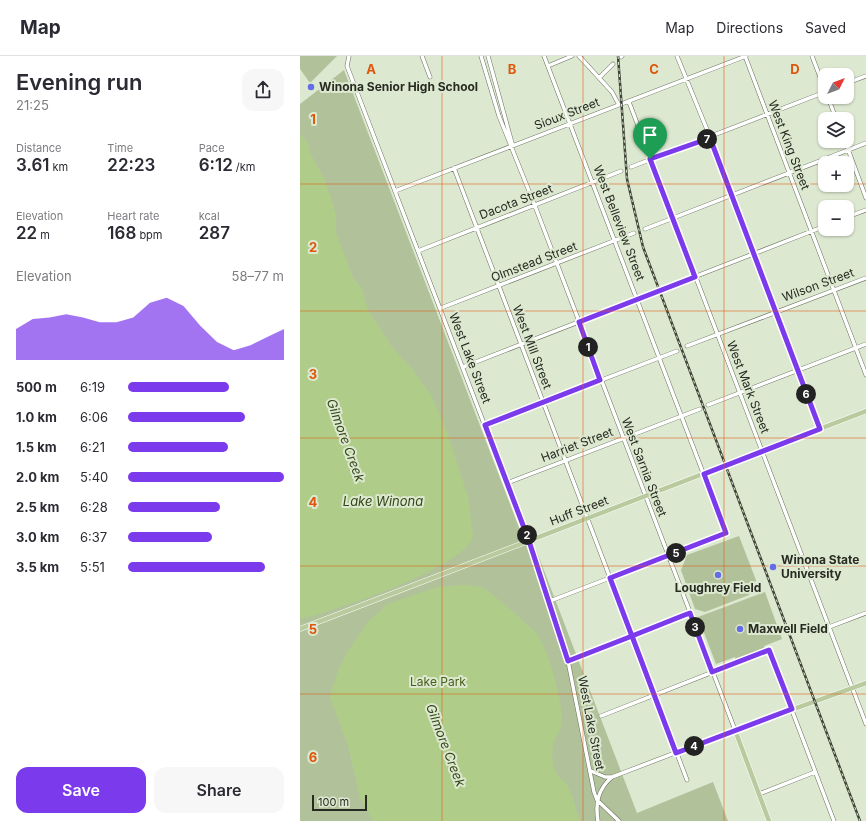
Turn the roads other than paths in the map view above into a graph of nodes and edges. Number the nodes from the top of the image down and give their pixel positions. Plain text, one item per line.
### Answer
1 (349, 56) edge
2 (422, 56) edge
3 (481, 56) edge
4 (488, 56) edge
5 (544, 56) edge
6 (572, 56) edge
7 (579, 56) edge
8 (677, 56) edge
9 (745, 56) edge
10 (812, 56) edge
11 (613, 64) dead end
12 (548, 66) junction
13 (818, 72) edge
14 (866, 76) edge
15 (430, 77) dead end
16 (599, 78) junction
17 (687, 79) junction
18 (854, 80) edge
19 (818, 94) edge
20 (629, 102) junction
21 (618, 105) junction
22 (767, 115) junction
23 (571, 124) junction
24 (710, 138) junction
25 (866, 143) edge
26 (512, 146) junction
27 (848, 150) junction
28 (650, 159) junction
29 (631, 167) dead end
30 (454, 168) junction
31 (621, 171) dead end
32 (789, 173) junction
33 (593, 182) junction
34 (395, 191) junction
35 (730, 196) junction
36 (866, 198) edge
37 (535, 206) junction
38 (866, 210) edge
39 (854, 214) edge
40 (673, 217) junction
41 (476, 228) junction
42 (818, 228) edge
43 (645, 229) dead end
44 (811, 231) junction
45 (634, 233) dead end
46 (615, 241) junction
47 (418, 251) junction
48 (752, 254) junction
49 (557, 263) junction
50 (695, 277) junction
51 (866, 278) edge
52 (498, 286) junction
53 (834, 290) junction
54 (637, 299) junction
55 (441, 308) junction
56 (775, 312) junction
57 (579, 322) junction
58 (718, 335) junction
59 (521, 344) junction
60 (866, 344) edge
61 (687, 346) dead end
62 (856, 348) junction
63 (677, 351) dead end
64 (659, 358) junction
65 (463, 367) junction
66 (797, 371) junction
67 (866, 375) edge
68 (600, 380) junction
69 (740, 393) junction
70 (542, 403) junction
71 (708, 405) dead end
72 (700, 409) dead end
73 (866, 411) edge
74 (681, 416) junction
75 (485, 425) junction
76 (820, 429) junction
77 (623, 439) junction
78 (762, 452) junction
79 (565, 461) junction
80 (704, 474) junction
81 (507, 483) junction
82 (645, 497) junction
83 (587, 518) junction
84 (529, 541) junction
85 (668, 556) junction
86 (610, 578) junction
87 (550, 600) junction
88 (690, 613) junction
89 (866, 613) edge
90 (829, 627) junction
91 (300, 629) edge
92 (632, 636) junction
93 (568, 661) junction
94 (712, 672) junction
95 (866, 683) edge
96 (852, 688) junction
97 (654, 695) junction
98 (792, 709) junction
99 (601, 716) dead end
100 (866, 724) edge
101 (734, 730) junction
102 (676, 753) junction
103 (591, 771) junction
104 (815, 772) junction
105 (612, 777) junction
106 (687, 780) dead end
107 (759, 794) junction
108 (597, 800) junction
109 (598, 821) edge
110 (619, 821) edge
111 (769, 821) edge
112 (834, 821) edge

1 - 34 street, West Lake Street
2 - 15 street
3 - 26 street, West Sarnia Street
4 - 26 street, West Sarnia Street
5 - 12 street, West Belleview Street
6 - 12 street
7 - 16 street
8 - 17 street
9 - 17 street, Sioux Street
9 - 22 street, West King Street
10 - 13 street
11 - 16 street
12 - 23 street, West Belleview Street
14 - 18 street
16 - 21 street
17 - 20 street, Sioux Street
17 - 24 street
19 - 22 street
20 - 21 street, Sioux Street
20 - 28 street, West Mark Street
21 - 23 street, Sioux Street
22 - 24 street
22 - 32 street, West King Street
23 - 26 street, Sioux Street
23 - 33 street, West Belleview Street
24 - 28 street
24 - 35 street
25 - 27 street
26 - 30 street, Sioux Street
26 - 37 street, West Sarnia Street
27 - 32 street
27 - 36 street
28 - 29 street
28 - 40 street, West Mark Street
30 - 34 street, Sioux Street
30 - 41 street, West Mill Street
31 - 33 street, Dacota Street
32 - 35 street
32 - 44 street, West King Street
33 - 37 street, Dacota Street
33 - 46 street, West Belleview Street
34 - 47 street, West Lake Street
35 - 40 street
35 - 48 street
37 - 41 street, Dacota Street
37 - 49 street, West Sarnia Street
38 - 39 street
40 - 43 street
40 - 50 street, West Mark Street
41 - 47 street, Dacota Street
41 - 52 street, West Mill Street
42 - 44 street
44 - 48 street
44 - 53 street, West King Street
45 - 46 street, Olmstead Street
46 - 49 street, Olmstead Street
46 - 54 street, West Belleview Street
47 - 55 street, West Lake Street
48 - 50 street
48 - 56 street
49 - 52 street, Olmstead Street
49 - 57 street, West Sarnia Street
50 - 54 street
50 - 58 street, West Mark Street
51 - 53 street, Wilson Street
52 - 55 street, Olmstead Street
52 - 59 street, West Mill Street
53 - 56 street, Wilson Street
53 - 62 street, West King Street
54 - 57 street
54 - 64 street, West Belleview Street
55 - 65 street, West Lake Street
56 - 58 street, Wilson Street
56 - 66 street
57 - 59 street
57 - 68 street, West Sarnia Street
58 - 61 street, Wilson Street
58 - 69 street, West Mark Street
59 - 65 street
59 - 70 street, West Mill Street
60 - 62 street
62 - 66 street
62 - 67 street, West King Street
63 - 64 street
64 - 68 street
64 - 74 street, West Belleview Street
65 - 75 street, West Lake Street
66 - 69 street
66 - 76 street
68 - 70 street
68 - 77 street, West Sarnia Street
69 - 71 street
69 - 78 street, West Mark Street
70 - 75 street
70 - 79 street, West Mill Street
72 - 74 street, Harriet Street
73 - 76 main road, Huff Street
74 - 77 street, Harriet Street
74 - 80 street, West Belleview Street
75 - 81 street, West Lake Street
76 - 78 main road, Huff Street
77 - 79 street, Harriet Street
77 - 82 street, West Sarnia Street
78 - 80 main road, Huff Street
78 - 90 street, West Mark Street
79 - 81 street, Harriet Street
79 - 83 street, West Mill Street
80 - 82 main road, Huff Street
80 - 85 street, West Belleview Street
81 - 84 street, West Lake Street
82 - 83 main road, Huff Street
82 - 85 street, West Sarnia Street
83 - 84 main road, Huff Street
83 - 86 street, West Mill Street
84 - 87 street, West Lake Street
84 - 91 main road, Huff Street
85 - 86 street
85 - 88 street, West Sarnia Street
86 - 87 street
86 - 92 street, West Mill Street
87 - 93 street, West Lake Street
88 - 92 street
88 - 94 street, West Sarnia Street
89 - 90 street
90 - 96 street, West Mark Street
92 - 93 street
92 - 97 street, West Mill Street
93 - 103 street, West Lake Street
94 - 97 street
94 - 98 street
94 - 101 street, West Sarnia Street
95 - 96 main road
96 - 98 main road
96 - 100 street, West Mark Street
97 - 99 street
97 - 102 street, West Mill Street
98 - 101 main road
98 - 104 street
101 - 102 street
101 - 107 main road, West Sarnia Street
102 - 105 street
102 - 106 street, West Mill Street
103 - 105 street
103 - 108 street, West Lake Street
104 - 107 street
104 - 112 street
105 - 108 street
107 - 111 main road, West Sarnia Street
108 - 109 street, West Lake Street
108 - 110 street

